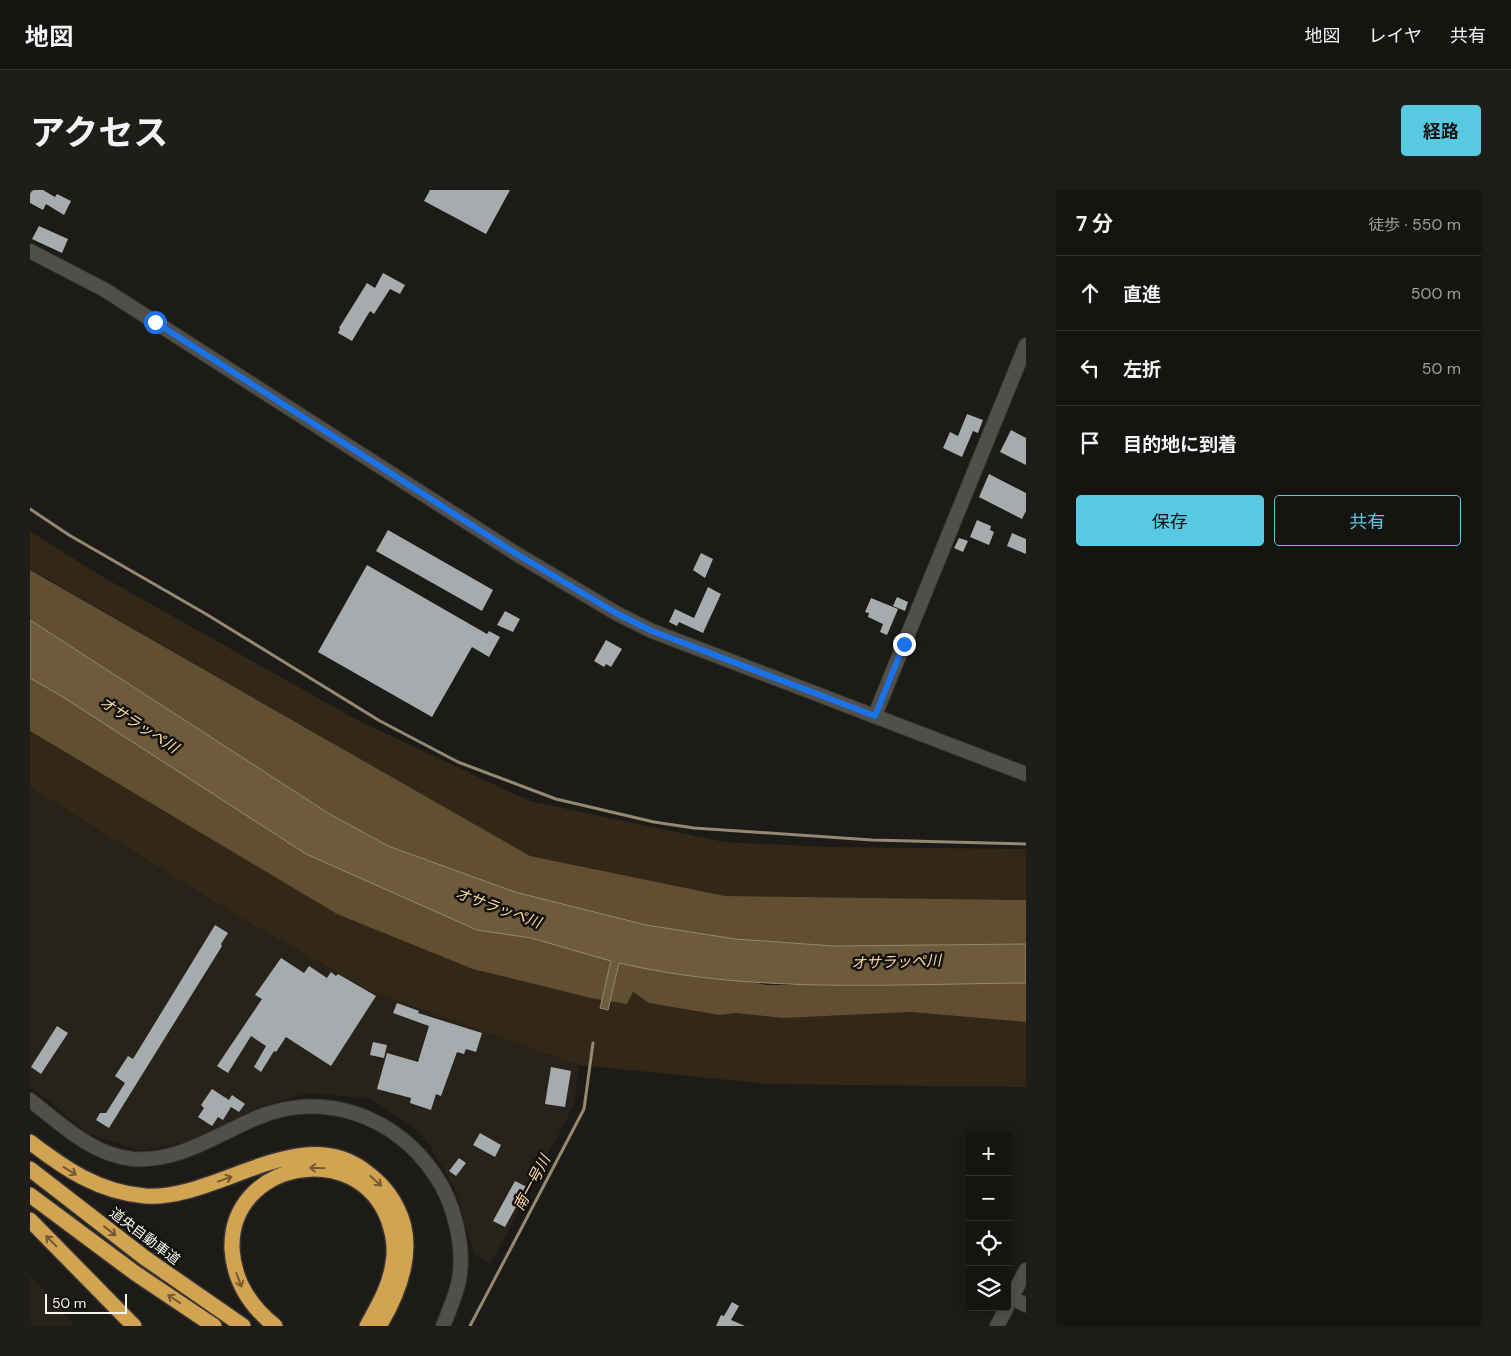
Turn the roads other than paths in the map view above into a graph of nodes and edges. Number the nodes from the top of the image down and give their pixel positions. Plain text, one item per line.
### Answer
1 (30, 251) edge
2 (1026, 345) edge
3 (875, 716) junction
4 (1026, 774) edge
5 (30, 1100) edge
6 (30, 1142) edge
7 (30, 1169) edge
8 (30, 1195) edge
9 (30, 1220) edge
10 (1026, 1270) edge
11 (1011, 1300) edge
12 (1011, 1304) edge
13 (1026, 1305) edge
14 (1005, 1311) edge
15 (134, 1326) edge
16 (214, 1326) edge
17 (243, 1326) edge
18 (275, 1326) edge
19 (367, 1326) edge
20 (379, 1326) edge
21 (443, 1326) edge
22 (997, 1326) edge

1 - 3 street
2 - 3 street
3 - 4 street
5 - 21 street
6 -> 20 highway
7 -> 17 highway, 道央自動車道
16 -> 8 highway
15 -> 9 highway
10 - 11 street
12 - 13 street
14 - 22 street
19 -> 18 highway

